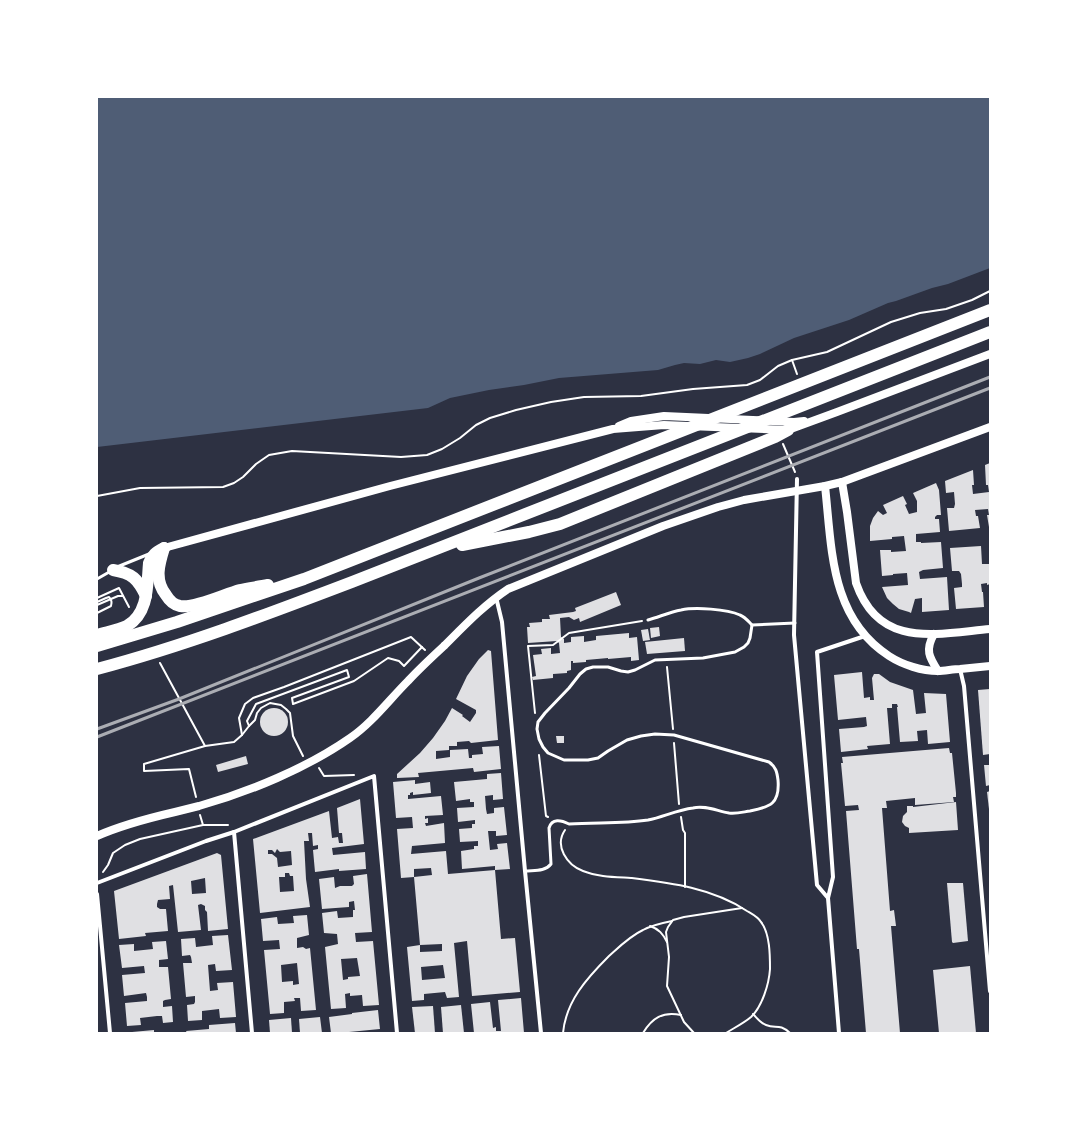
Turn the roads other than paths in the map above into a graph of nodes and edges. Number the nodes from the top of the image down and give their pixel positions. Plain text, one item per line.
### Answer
1 (990, 310) edge
2 (990, 332) edge
3 (990, 354) edge
4 (815, 420) junction
5 (990, 427) edge
6 (613, 429) junction
7 (788, 430) junction
8 (797, 478) road end
9 (842, 482) junction
10 (825, 486) junction
11 (164, 548) junction
12 (435, 550) junction
13 (113, 570) junction
14 (97, 579) edge
15 (304, 579) junction
16 (146, 596) junction
17 (496, 596) junction
18 (648, 620) road end
19 (795, 623) junction
20 (752, 625) junction
21 (990, 629) edge
22 (934, 634) junction
23 (97, 635) edge
24 (865, 636) junction
25 (97, 646) edge
26 (990, 666) edge
27 (97, 669) edge
28 (960, 669) junction
29 (938, 671) junction
30 (234, 832) junction
31 (97, 836) edge
32 (525, 871) junction
33 (97, 883) edge
34 (97, 894) edge
35 (828, 898) junction
36 (990, 991) edge
37 (110, 1033) edge
38 (252, 1033) edge
39 (397, 1033) edge
40 (541, 1033) edge
41 (839, 1033) edge

1 - 15 highway
2 - 12 highway
3 - 4 main road
4 - 6 main road
4 - 7 main road
5 - 9 main road
6 - 7 main road
6 - 11 main road
7 - 12 highway
8 - 19 street
9 - 10 main road
9 - 22 main road
10 - 17 main road
10 - 24 main road
11 - 13 lane
11 - 15 highway
11 - 16 highway
12 - 27 highway
13 - 14 lane
13 - 16 highway
15 - 25 highway
16 - 23 highway
17 - 31 main road
17 - 32 street
18 - 20 lane
19 - 20 lane
19 - 35 street
20 - 32 lane
21 - 22 main road
22 - 29 main road
24 - 29 main road
24 - 35 street
26 - 28 main road
28 - 29 main road
28 - 36 street
30 - 33 street
30 - 38 street
30 - 39 street
32 - 40 street
34 - 37 street
35 - 41 street

